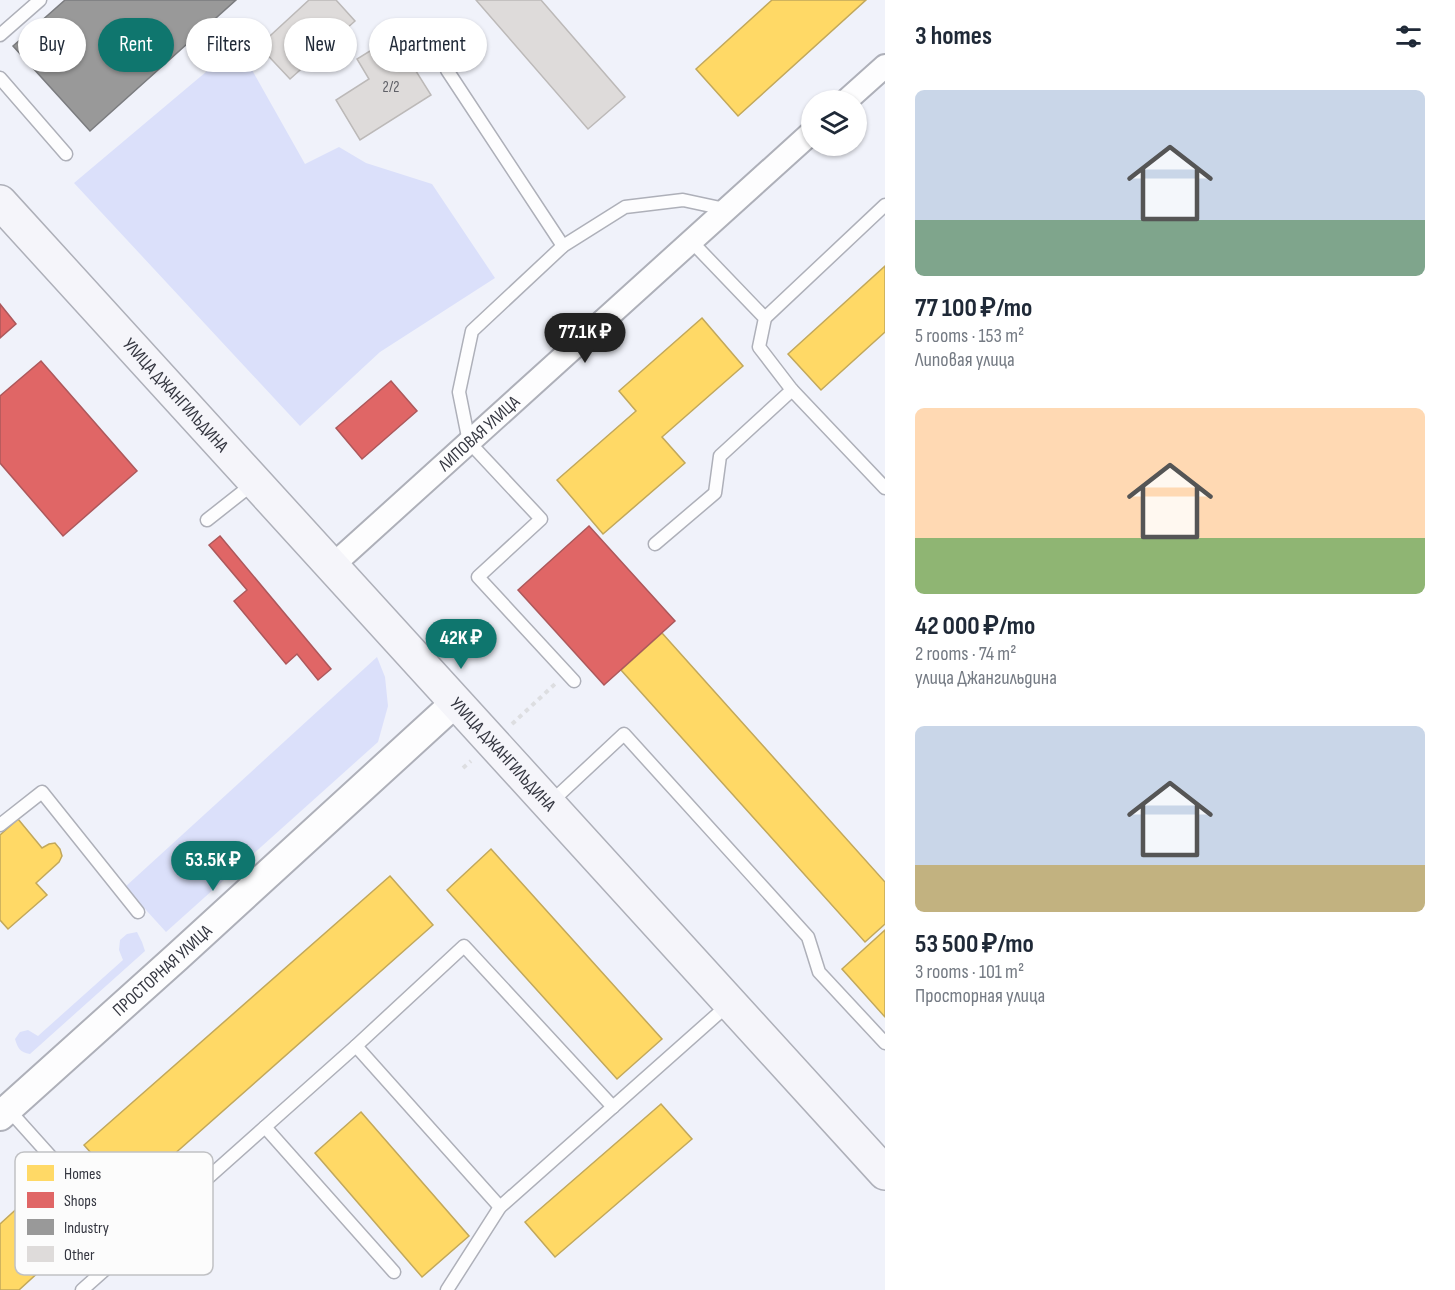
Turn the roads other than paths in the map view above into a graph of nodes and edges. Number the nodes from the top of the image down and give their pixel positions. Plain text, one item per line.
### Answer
1 (40, 0) edge
2 (0, 35) edge
3 (885, 66) edge
4 (448, 72) edge
5 (0, 78) edge
6 (858, 90) edge
7 (801, 142) edge
8 (66, 154) dead end
9 (0, 202) edge
10 (885, 206) edge
11 (725, 209) junction
12 (691, 241) junction
13 (563, 246) junction
14 (765, 318) junction
15 (792, 390) junction
16 (469, 442) junction
17 (255, 482) junction
18 (885, 488) edge
19 (207, 520) dead end
20 (655, 544) dead end
21 (332, 566) junction
22 (574, 681) dead end
23 (456, 702) junction
24 (549, 804) junction
25 (0, 825) edge
26 (138, 912) dead end
27 (730, 1003) junction
28 (885, 1043) edge
29 (356, 1046) junction
30 (613, 1107) junction
31 (4, 1112) edge
32 (265, 1127) junction
33 (42, 1152) edge
34 (213, 1173) edge
35 (885, 1173) edge
36 (500, 1207) junction
37 (394, 1272) dead end
38 (99, 1275) edge
39 (82, 1290) edge
40 (447, 1290) edge

1 - 2 lane
3 - 6 street
4 - 13 lane
5 - 8 lane
7 - 11 street, ЛИПОВАЯ УЛИЦА
9 - 17 main road, УЛИЦА ДЖАНГИЛЬДИНА
10 - 14 lane
11 - 12 street, ЛИПОВАЯ УЛИЦА
11 - 13 lane
12 - 14 lane
12 - 16 street, ЛИПОВАЯ УЛИЦА
13 - 16 lane
14 - 15 lane
15 - 18 lane
15 - 20 lane
16 - 21 street, ЛИПОВАЯ УЛИЦА
16 - 22 lane
17 - 19 lane
17 - 21 main road, УЛИЦА ДЖАНГИЛЬДИНА
21 - 23 main road, УЛИЦА ДЖАНГИЛЬДИНА
23 - 24 main road, УЛИЦА ДЖАНГИЛЬДИНА
23 - 31 street, ПРОСТОРНАЯ УЛИЦА
24 - 27 main road, УЛИЦА ДЖАНГИЛЬДИНА
24 - 28 lane
25 - 26 lane
27 - 30 lane
27 - 35 main road, УЛИЦА ДЖАНГИЛЬДИНА
29 - 30 lane
29 - 32 lane
29 - 36 lane
30 - 36 lane
31 - 33 lane
32 - 34 lane
32 - 37 lane
36 - 40 lane
38 - 39 lane

